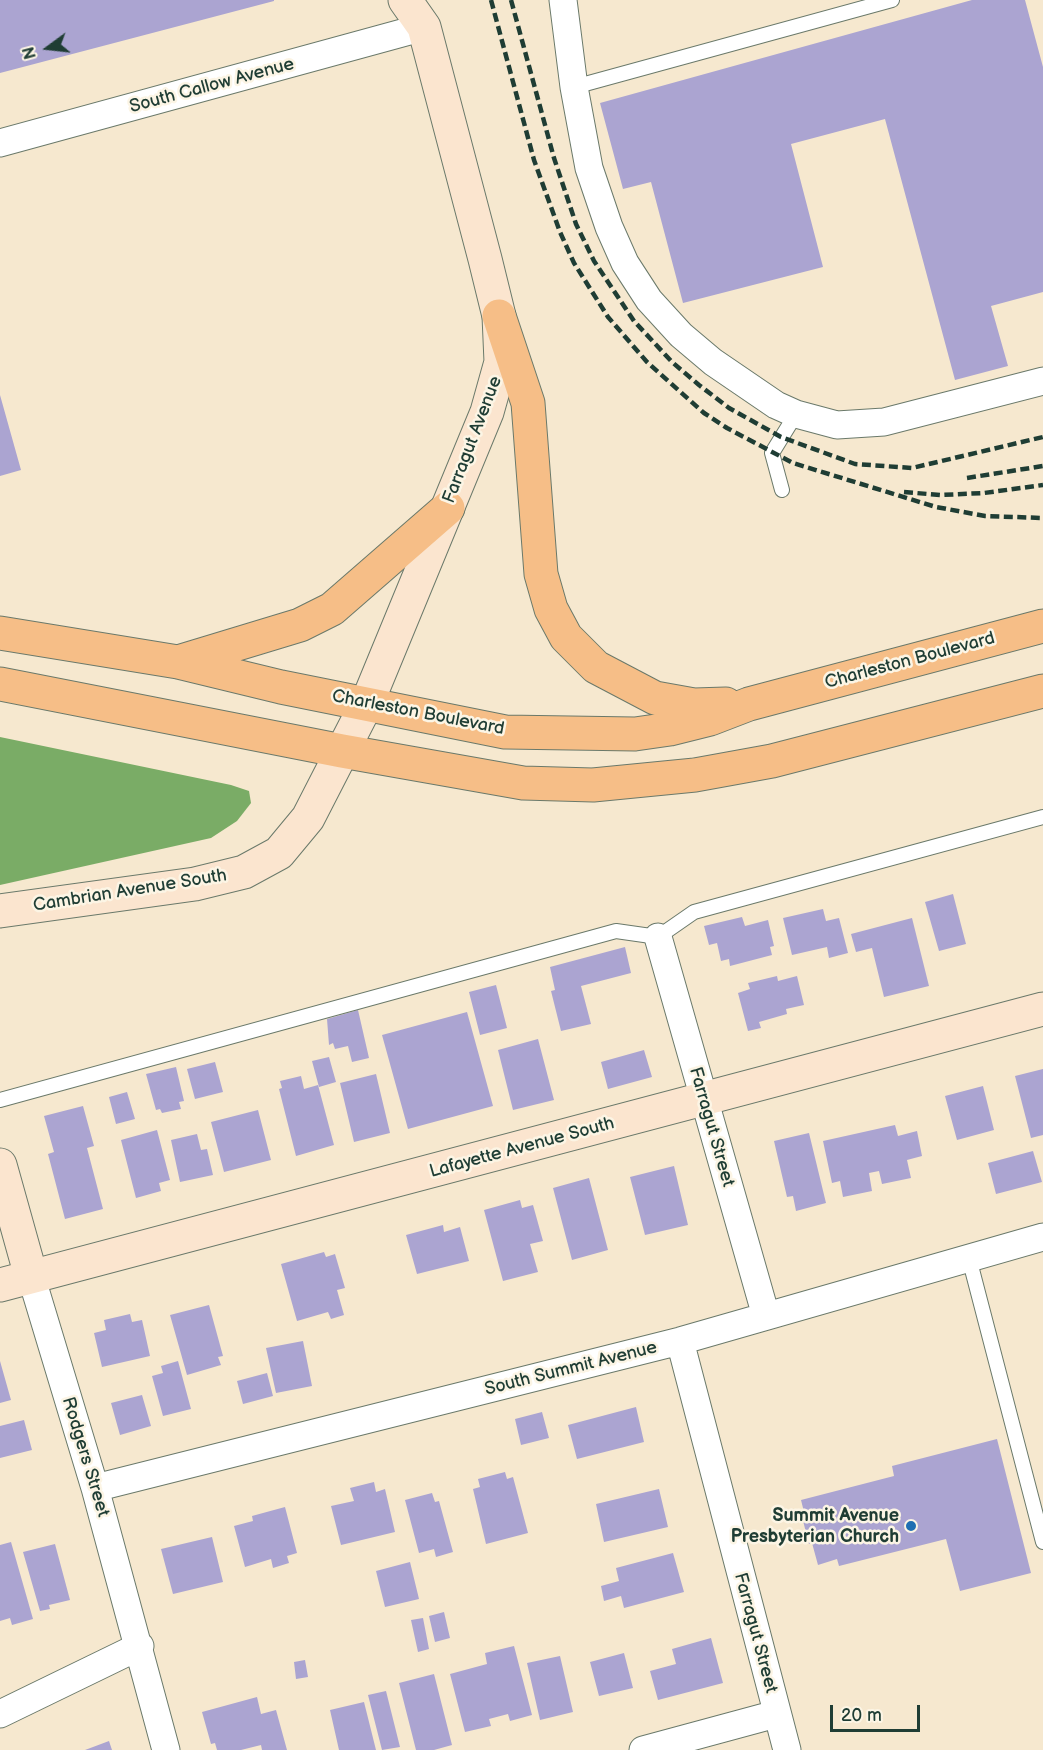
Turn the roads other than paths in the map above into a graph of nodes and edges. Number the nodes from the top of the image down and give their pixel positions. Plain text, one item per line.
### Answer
1 (405, 0) edge
2 (563, 0) edge
3 (892, 0) edge
4 (425, 14) edge
5 (574, 87) junction
6 (0, 144) edge
7 (499, 316) junction
8 (1043, 381) edge
9 (796, 414) junction
10 (782, 490) dead end
11 (448, 508) junction
12 (1043, 626) edge
13 (0, 633) edge
14 (178, 662) junction
15 (0, 684) edge
16 (1043, 691) edge
17 (367, 703) junction
18 (749, 704) junction
19 (342, 750) junction
20 (1043, 817) edge
21 (0, 911) edge
22 (658, 937) junction
23 (1043, 1009) edge
24 (0, 1100) edge
25 (703, 1101) junction
26 (0, 1165) edge
27 (1043, 1238) edge
28 (969, 1258) junction
29 (31, 1276) junction
30 (0, 1285) edge
31 (766, 1316) junction
32 (680, 1341) junction
33 (95, 1488) junction
34 (1043, 1542) edge
35 (140, 1646) junction
36 (0, 1714) edge
37 (776, 1714) junction
38 (166, 1750) edge
39 (643, 1750) edge
40 (787, 1750) edge

1 - 4 street, Farragut Avenue
2 - 5 street
3 - 5 lane
4 - 6 street, South Callow Avenue
4 - 7 street, Farragut Avenue
5 - 9 street
7 - 11 street, Farragut Avenue
7 - 18 highway
8 - 9 street
9 - 10 lane
11 - 14 highway
11 - 17 street, Farragut Avenue
12 - 18 highway, Charleston Boulevard
13 - 14 highway, Charleston Boulevard
14 - 17 highway, Charleston Boulevard
15 - 19 highway
16 - 19 highway
17 - 18 highway, Charleston Boulevard
17 - 19 street
19 - 21 street, Cambrian Avenue South
20 - 22 lane
22 - 24 lane
22 - 25 street, Farragut Street
23 - 25 street, Lafayette Avenue South
25 - 29 street, Lafayette Avenue South
25 - 31 street, Farragut Street
26 - 29 street, Rodgers Street
27 - 28 street, South Summit Avenue
28 - 31 street, South Summit Avenue
28 - 34 lane
29 - 30 street, Lafayette Avenue South
29 - 33 street, Rodgers Street
31 - 32 street, South Summit Avenue
32 - 33 street, South Summit Avenue
32 - 37 street, Farragut Street
33 - 35 street, Rodgers Street
35 - 36 street
35 - 38 street, Rodgers Street
37 - 39 street
37 - 40 street, Farragut Street

